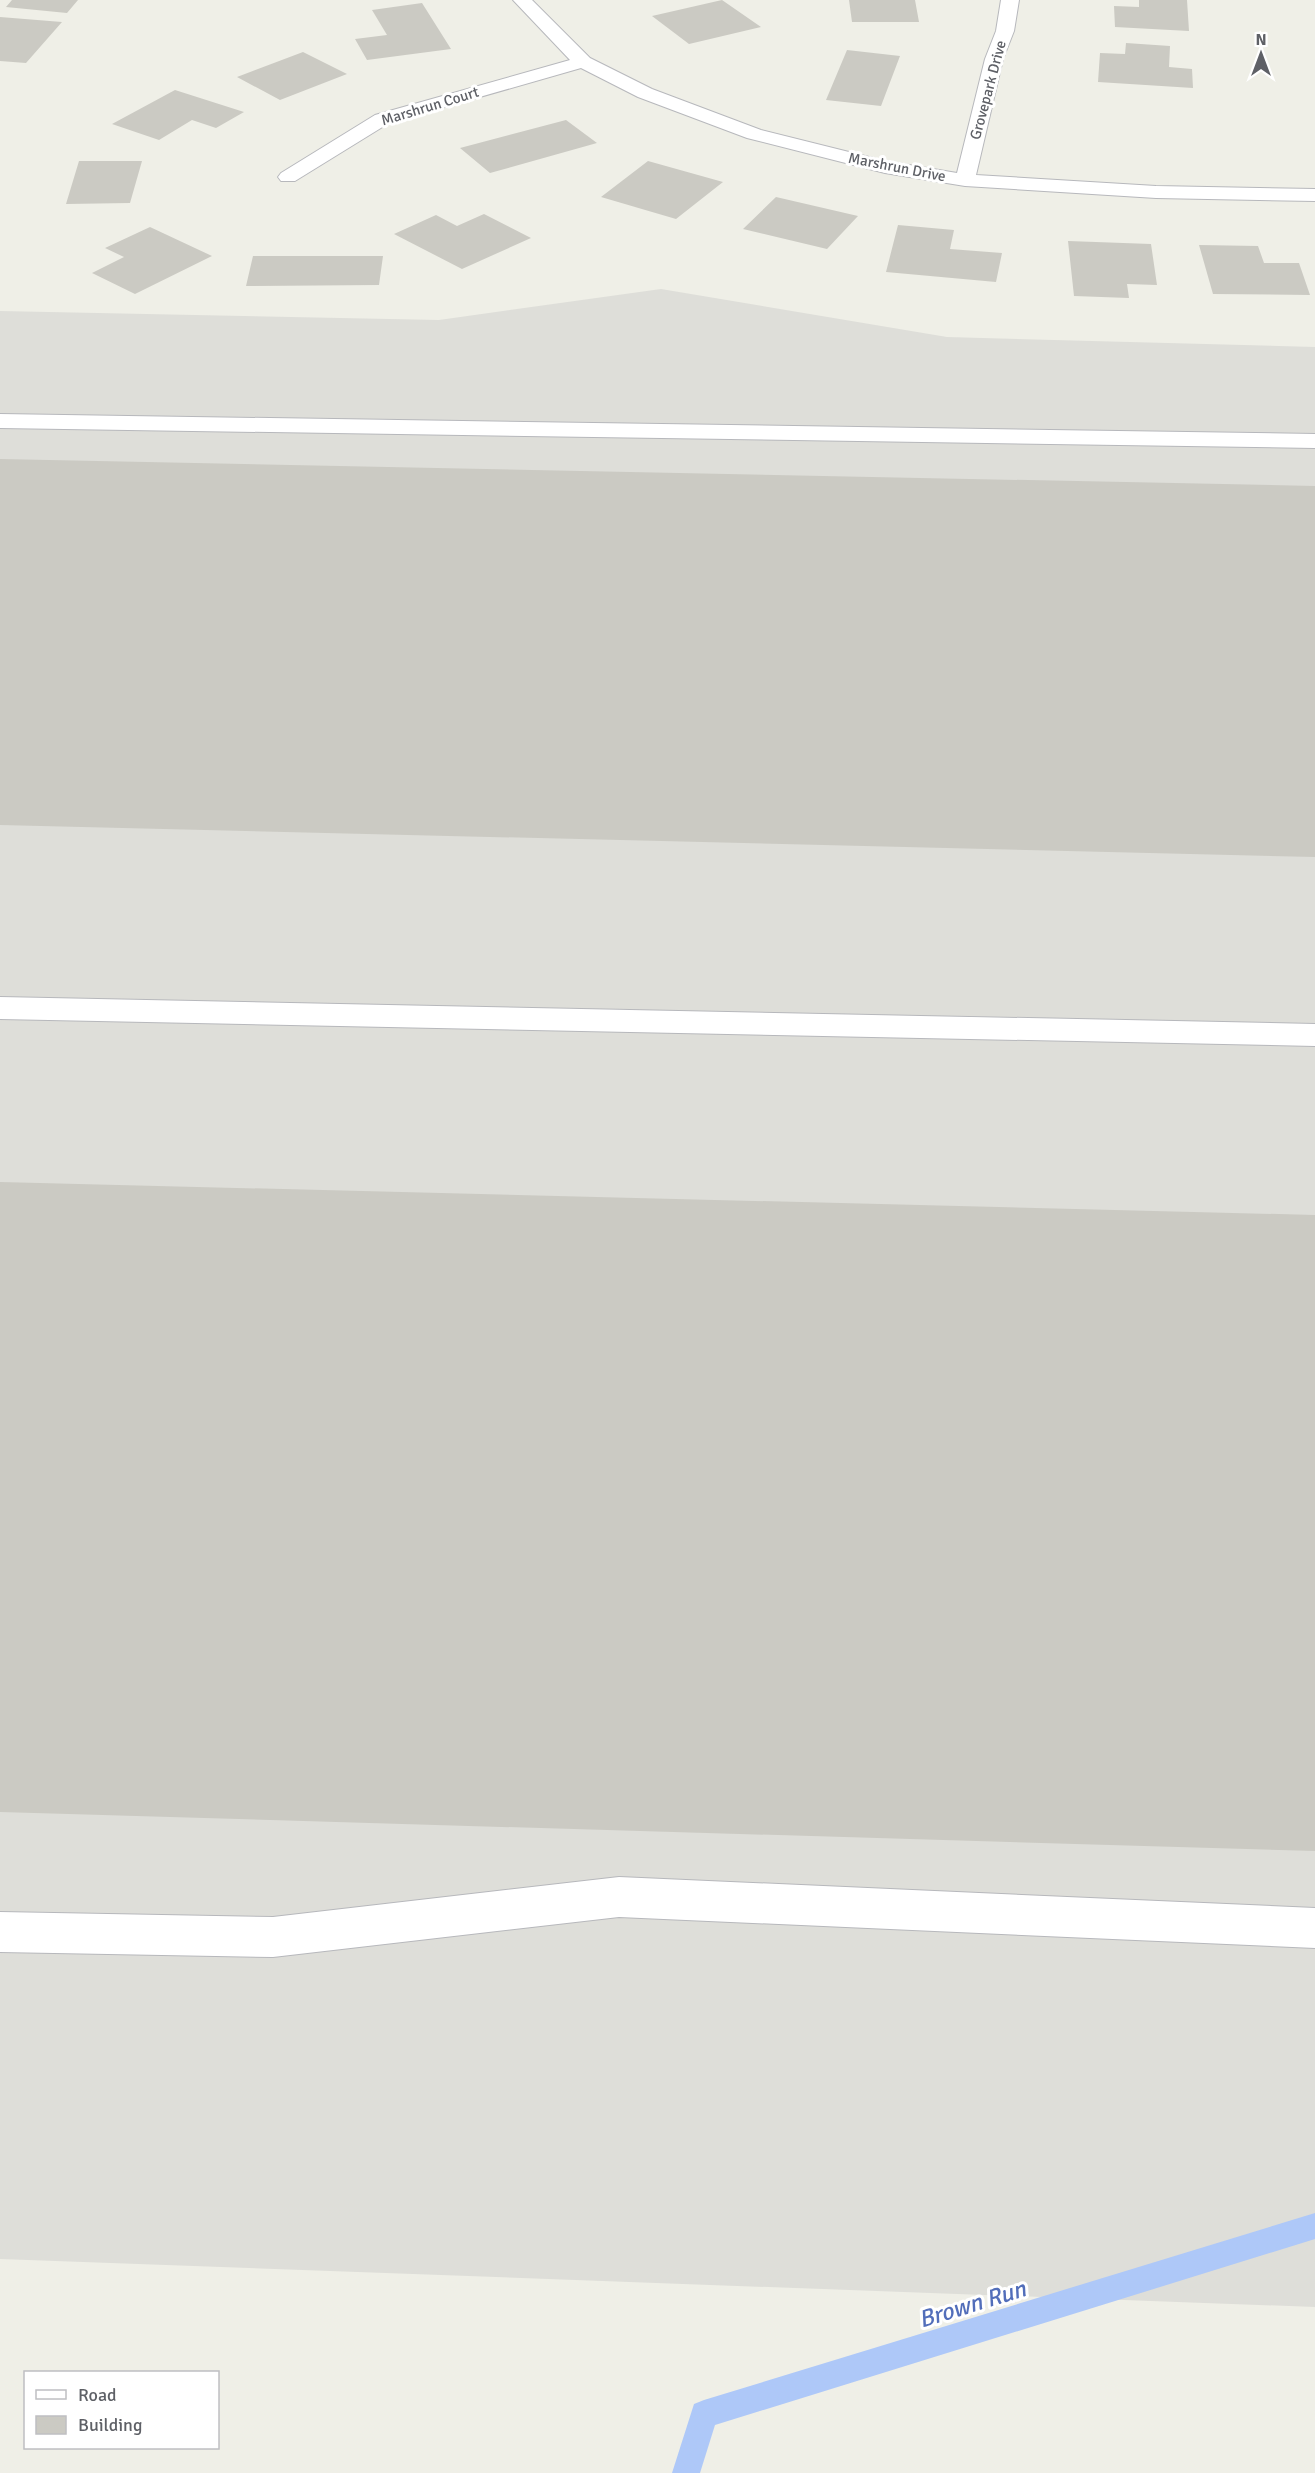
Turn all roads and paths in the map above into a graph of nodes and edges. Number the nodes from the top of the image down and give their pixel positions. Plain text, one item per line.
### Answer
1 (522, 0) edge
2 (1010, 0) edge
3 (583, 62) junction
4 (288, 177) dead end
5 (965, 180) junction
6 (1315, 195) edge
7 (0, 421) edge
8 (1315, 441) edge
9 (0, 1008) edge
10 (1315, 1035) edge
11 (1315, 1928) edge
12 (0, 1932) edge

1 - 3 street, Marshrun Drive
2 - 5 street, Grovepark Drive
3 - 4 street, Marshrun Court
3 - 5 street, Marshrun Drive
5 - 6 street, Marshrun Drive
7 - 8 street
9 - 10 street
11 - 12 street

